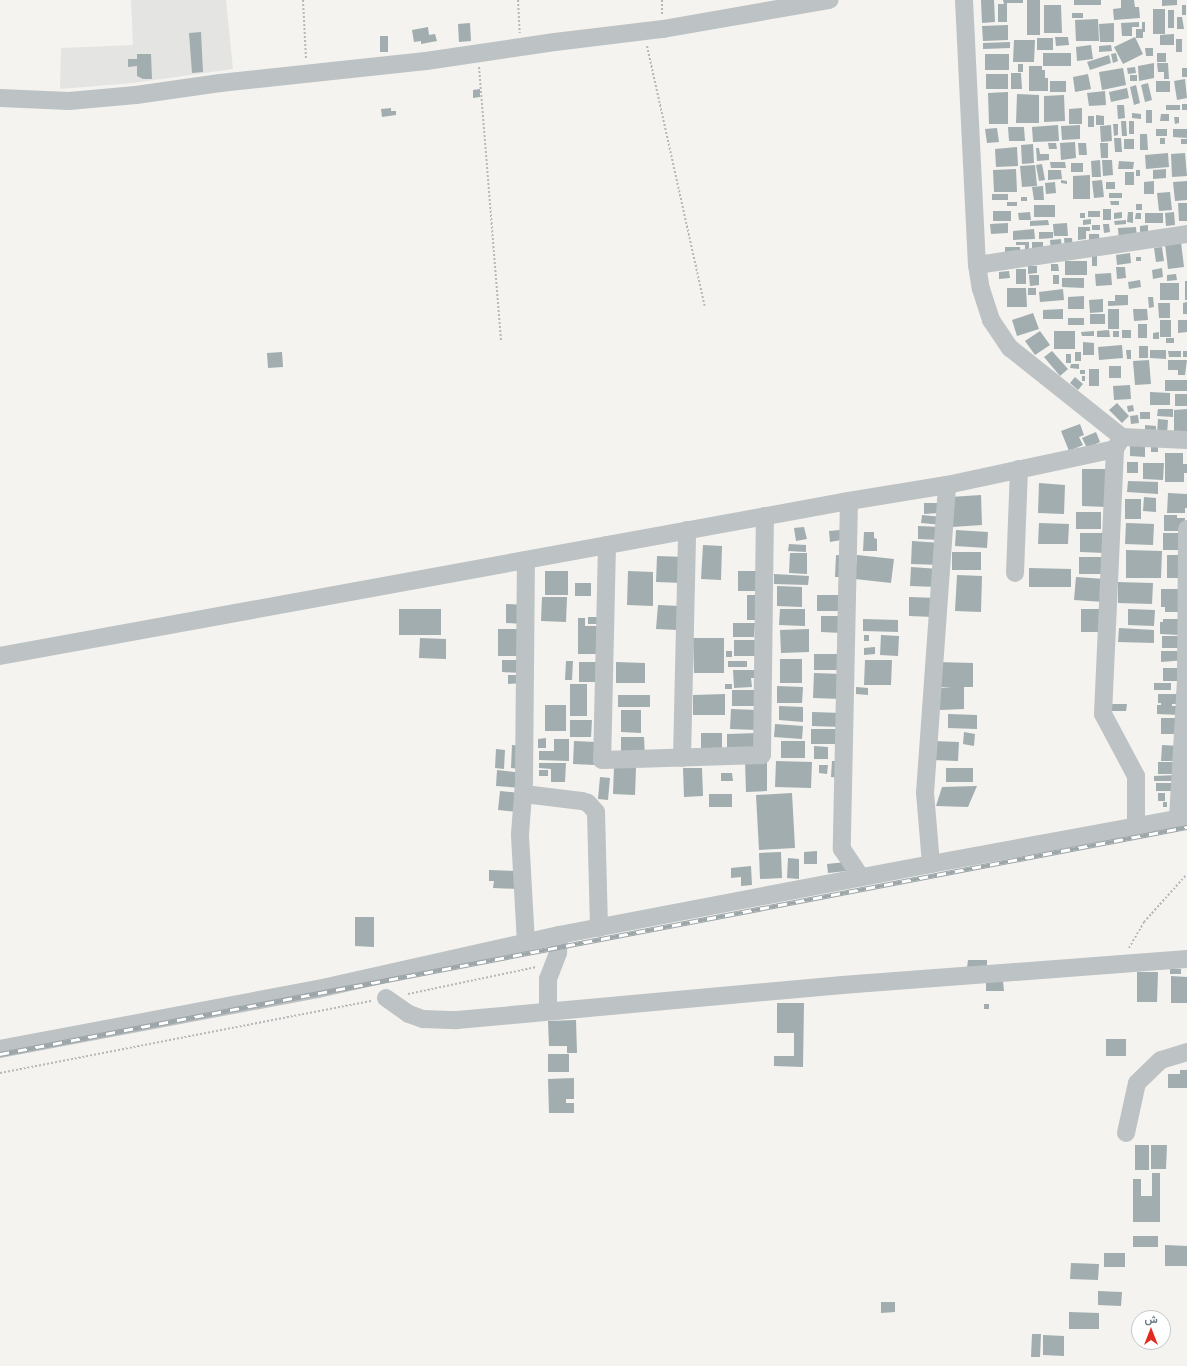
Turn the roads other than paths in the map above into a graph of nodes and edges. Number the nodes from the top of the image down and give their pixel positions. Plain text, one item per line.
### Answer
1 (830, 0) edge
2 (964, 0) edge
3 (0, 98) edge
4 (1187, 234) edge
5 (977, 265) junction
6 (1187, 440) edge
7 (1119, 443) junction
8 (1019, 469) junction
9 (947, 485) junction
10 (849, 500) junction
11 (765, 516) junction
12 (1187, 529) edge
13 (687, 530) junction
14 (607, 545) junction
15 (526, 560) junction
16 (1015, 573) dead end
17 (0, 656) edge
18 (682, 758) junction
19 (524, 794) junction
20 (1182, 818) edge
21 (1136, 827) junction
22 (931, 864) junction
23 (861, 877) junction
24 (599, 928) junction
25 (559, 935) junction
26 (526, 943) junction
27 (1187, 959) edge
28 (386, 998) road end
29 (548, 1011) junction
30 (0, 1049) edge
31 (1187, 1052) edge
32 (1126, 1134) dead end

1 - 3 street
2 - 5 street
4 - 5 street
5 - 7 street
6 - 7 street
7 - 8 street
7 - 21 street
8 - 9 street
8 - 16 street
9 - 10 street
9 - 22 street
10 - 11 street
10 - 23 street
11 - 13 street
11 - 18 street
12 - 20 street
13 - 14 street
13 - 18 street
14 - 15 street
14 - 18 street
15 - 17 street
15 - 19 street
19 - 24 street
19 - 26 street
20 - 21 street
21 - 22 street
22 - 23 street
23 - 24 street
24 - 25 street
25 - 26 street
25 - 29 street
26 - 30 street
27 - 29 street
28 - 29 street
31 - 32 street

